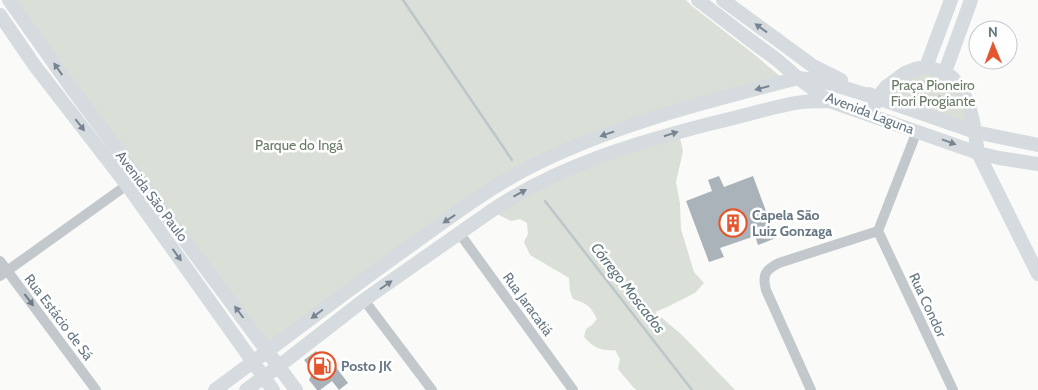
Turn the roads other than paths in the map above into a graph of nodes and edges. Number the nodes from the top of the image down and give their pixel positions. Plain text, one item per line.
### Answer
1 (9, 0) edge
2 (698, 0) edge
3 (723, 0) edge
4 (951, 0) edge
5 (971, 0) edge
6 (0, 15) edge
7 (36, 66) junction
8 (926, 67) junction
9 (945, 72) junction
10 (798, 78) junction
11 (70, 86) junction
12 (877, 98) junction
13 (61, 100) junction
14 (829, 101) junction
15 (870, 114) junction
16 (94, 118) junction
17 (917, 131) junction
18 (975, 132) junction
19 (1038, 145) edge
20 (978, 152) junction
21 (1038, 164) edge
22 (127, 185) junction
23 (878, 231) junction
24 (460, 234) junction
25 (0, 261) edge
26 (4, 273) edge
27 (1038, 274) edge
28 (364, 300) junction
29 (268, 352) junction
30 (253, 362) junction
31 (278, 366) junction
32 (264, 377) junction
33 (96, 390) edge
34 (215, 390) edge
35 (246, 390) edge
36 (273, 390) edge
37 (296, 390) edge
38 (432, 390) edge
39 (573, 390) edge
40 (811, 390) edge
41 (953, 390) edge

11 -> 1 main road, Avenida São Paulo
2 - 10 main road, Avenida Laguna
12 -> 3 main road, Avenida Laguna
4 - 8 main road
5 - 9 main road
6 - 7 main road, Avenida São Paulo
7 - 11 main road
7 - 13 main road, Avenida São Paulo
8 - 9 main road
8 - 12 main road
9 - 18 main road
10 - 12 main road
10 - 14 main road, Avenida Laguna
10 -> 29 main road
11 - 16 main road, Avenida São Paulo
12 - 15 main road
12 - 18 main road, Avenida Laguna
13 - 16 main road
13 -> 22 main road, Avenida São Paulo
14 - 15 main road, Avenida Laguna
24 -> 14 main road
15 - 17 main road, Avenida Laguna
29 -> 16 main road, Avenida São Paulo
17 -> 20 main road, Avenida Laguna
17 - 23 street
18 - 19 main road, Avenida Laguna
18 - 20 main road
20 - 21 main road, Avenida Laguna
20 - 27 main road
22 - 26 street
22 -> 30 main road, Avenida São Paulo
23 - 40 street
23 - 41 street, Rua Condor
28 -> 24 main road
24 - 39 street, Rua Jaracatiá
25 - 26 street, Rua Estácio de Sá
26 -> 33 street, Rua Estácio de Sá
28 - 31 main road
28 - 38 street
29 - 30 main road
29 - 31 main road, Avenida São Paulo
30 - 32 main road, Avenida São Paulo
30 - 34 main road
31 - 32 main road
31 - 37 main road, Avenida São Paulo
32 - 35 main road
32 - 36 main road, Avenida São Paulo

